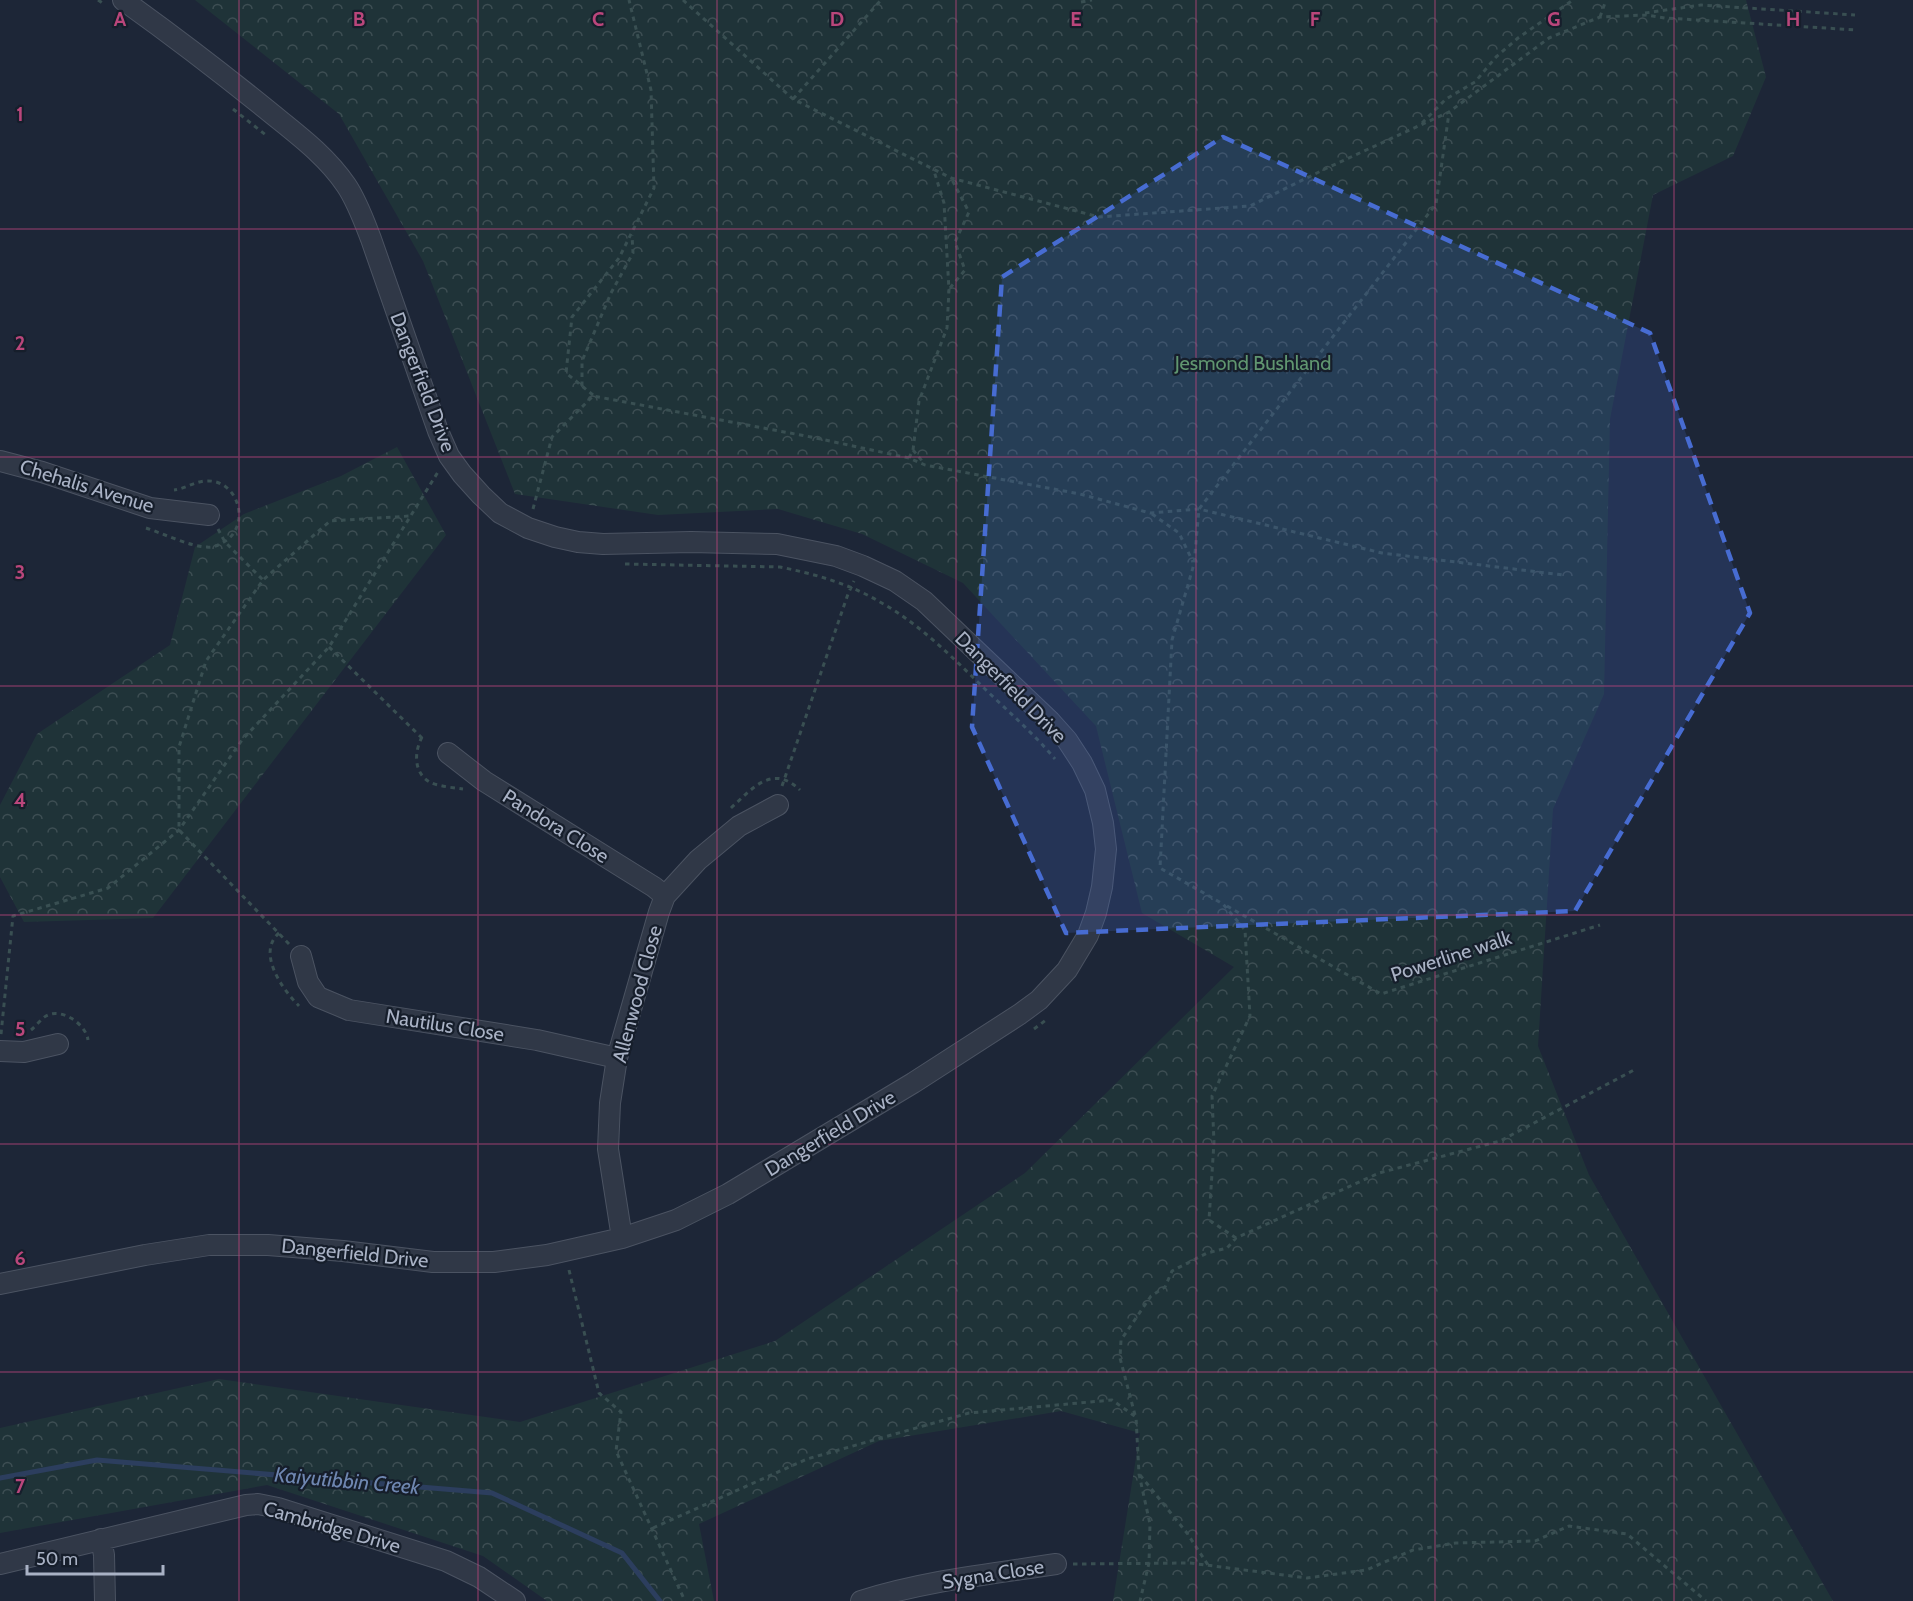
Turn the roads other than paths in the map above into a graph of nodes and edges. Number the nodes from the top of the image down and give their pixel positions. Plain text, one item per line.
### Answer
1 (115, 3) edge
2 (0, 461) edge
3 (209, 514) road end
4 (448, 753) dead end
5 (778, 805) dead end
6 (665, 896) junction
7 (301, 956) road end
8 (58, 1044) dead end
9 (0, 1051) edge
10 (617, 1058) junction
11 (622, 1238) junction
12 (0, 1284) edge
13 (101, 1539) junction
14 (0, 1564) edge
15 (1056, 1564) road end
16 (105, 1601) edge
17 (514, 1601) edge
18 (861, 1601) edge

1 - 11 street, Dangerfield Drive
2 - 3 street, Chehalis Avenue
4 - 6 street, Pandora Close
5 - 6 street, Allenwood Close
6 - 10 street, Allenwood Close
7 - 10 street, Nautilus Close
8 - 9 street
10 - 11 street, Allenwood Close
11 - 12 street, Dangerfield Drive
13 - 14 street, Cambridge Drive
13 - 16 street
13 - 17 street, Cambridge Drive
15 - 18 street, Sygna Close

